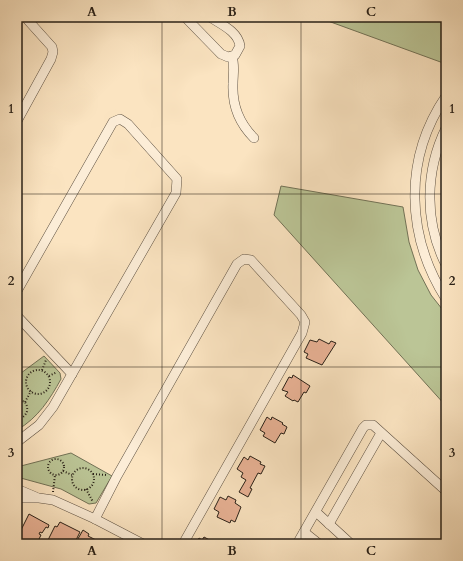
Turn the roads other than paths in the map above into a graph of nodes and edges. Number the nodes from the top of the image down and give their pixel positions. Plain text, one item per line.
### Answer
1 (25, 17) edge
2 (186, 17) edge
3 (210, 17) edge
4 (232, 56) junction
5 (446, 96) edge
6 (17, 121) edge
7 (446, 128) edge
8 (254, 138) dead end
9 (446, 265) edge
10 (17, 291) edge
11 (446, 299) edge
12 (17, 316) edge
13 (72, 374) junction
14 (39, 425) junction
15 (381, 433) junction
16 (17, 434) edge
17 (17, 442) edge
18 (17, 488) edge
19 (446, 490) edge
20 (17, 498) edge
21 (39, 498) junction
22 (316, 512) junction
23 (95, 519) junction
24 (329, 524) junction
25 (304, 532) junction
26 (143, 544) edge
27 (183, 544) edge
28 (297, 544) edge
29 (319, 544) edge
30 (350, 544) edge

1 - 6 street
2 - 4 street
3 - 4 street
4 - 8 street
5 - 11 street
7 - 9 street
10 - 13 street
12 - 13 street
13 - 14 street
14 - 16 street
14 - 17 street
15 - 19 street
15 - 22 street
15 - 24 street
18 - 21 street
20 - 21 street
21 - 23 street
22 - 24 street
22 - 25 street
23 - 26 street
23 - 27 street
24 - 30 street
25 - 28 street
25 - 29 street

